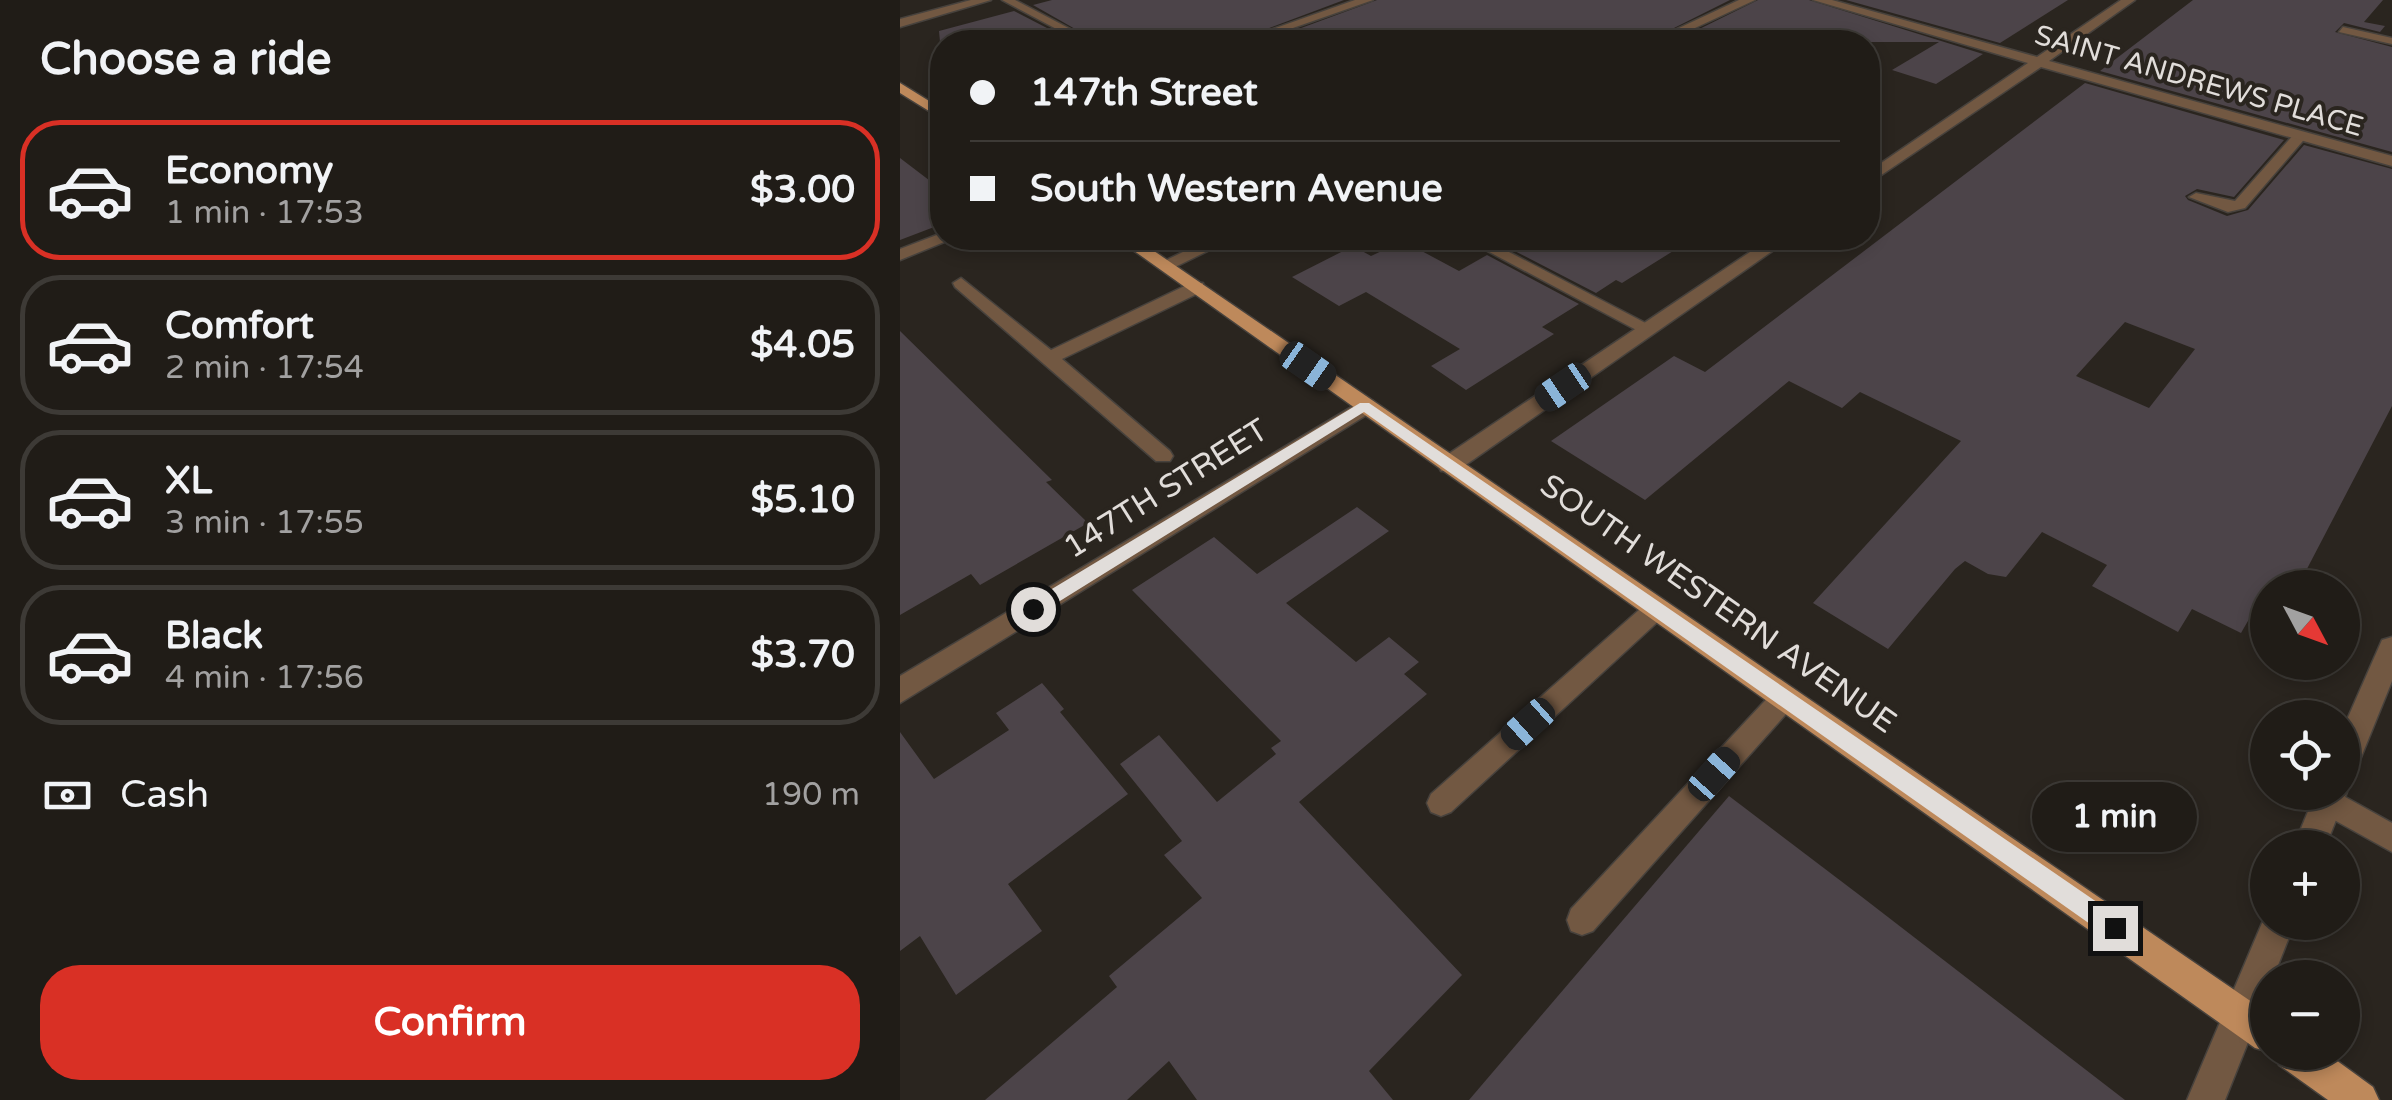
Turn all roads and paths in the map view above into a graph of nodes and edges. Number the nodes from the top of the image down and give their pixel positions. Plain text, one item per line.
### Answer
1 (985, 0) edge
2 (1007, 0) edge
3 (1367, 0) edge
4 (1749, 0) edge
5 (1819, 0) edge
6 (2128, 0) edge
7 (900, 22) edge
8 (1066, 30) edge
9 (1278, 30) edge
10 (1682, 30) edge
11 (2343, 30) dead end
12 (2392, 41) edge
13 (2040, 62) junction
14 (900, 87) edge
15 (930, 107) edge
16 (2300, 136) junction
17 (2392, 161) edge
18 (1880, 172) edge
19 (2196, 197) dead end
20 (930, 244) edge
21 (1142, 250) edge
22 (1198, 250) edge
23 (1494, 250) edge
24 (1764, 250) edge
25 (900, 255) edge
26 (1165, 265) junction
27 (961, 283) dead end
28 (1196, 288) junction
29 (1648, 329) junction
30 (1049, 358) junction
31 (1364, 406) junction
32 (1163, 456) dead end
33 (1449, 465) junction
34 (1656, 609) junction
35 (2389, 664) edge
36 (900, 691) edge
37 (1784, 698) junction
38 (2360, 728) edge
39 (1441, 802) dead end
40 (2350, 810) edge
41 (2392, 838) edge
42 (1582, 920) dead end
43 (2250, 1022) edge
44 (2250, 1031) edge
45 (2318, 1070) edge
46 (2206, 1100) edge
47 (2360, 1100) edge

1 - 7 street
2 - 8 lane
3 - 9 street
4 - 10 street
5 - 13 street, SAINT ANDREWS PLACE
6 - 13 street
11 - 12 lane
13 - 16 street, SAINT ANDREWS PLACE
13 - 18 street
14 - 15 main road
16 - 17 street, SAINT ANDREWS PLACE
16 - 19 lane
20 - 25 street
21 - 26 main road, SOUTH WESTERN AVENUE
22 - 26 street
23 - 29 lane
24 - 29 street
26 - 28 main road, SOUTH WESTERN AVENUE
27 - 30 lane
28 - 30 lane
28 - 31 main road, SOUTH WESTERN AVENUE
29 - 33 street
30 - 32 lane
31 - 33 main road, SOUTH WESTERN AVENUE
31 - 36 street, 147TH STREET
33 - 34 main road, SOUTH WESTERN AVENUE
34 - 37 main road, SOUTH WESTERN AVENUE
34 - 39 lane
35 - 38 street
37 - 42 lane
37 - 43 main road, SOUTH WESTERN AVENUE
40 - 41 lane
44 - 46 street
45 - 47 main road

